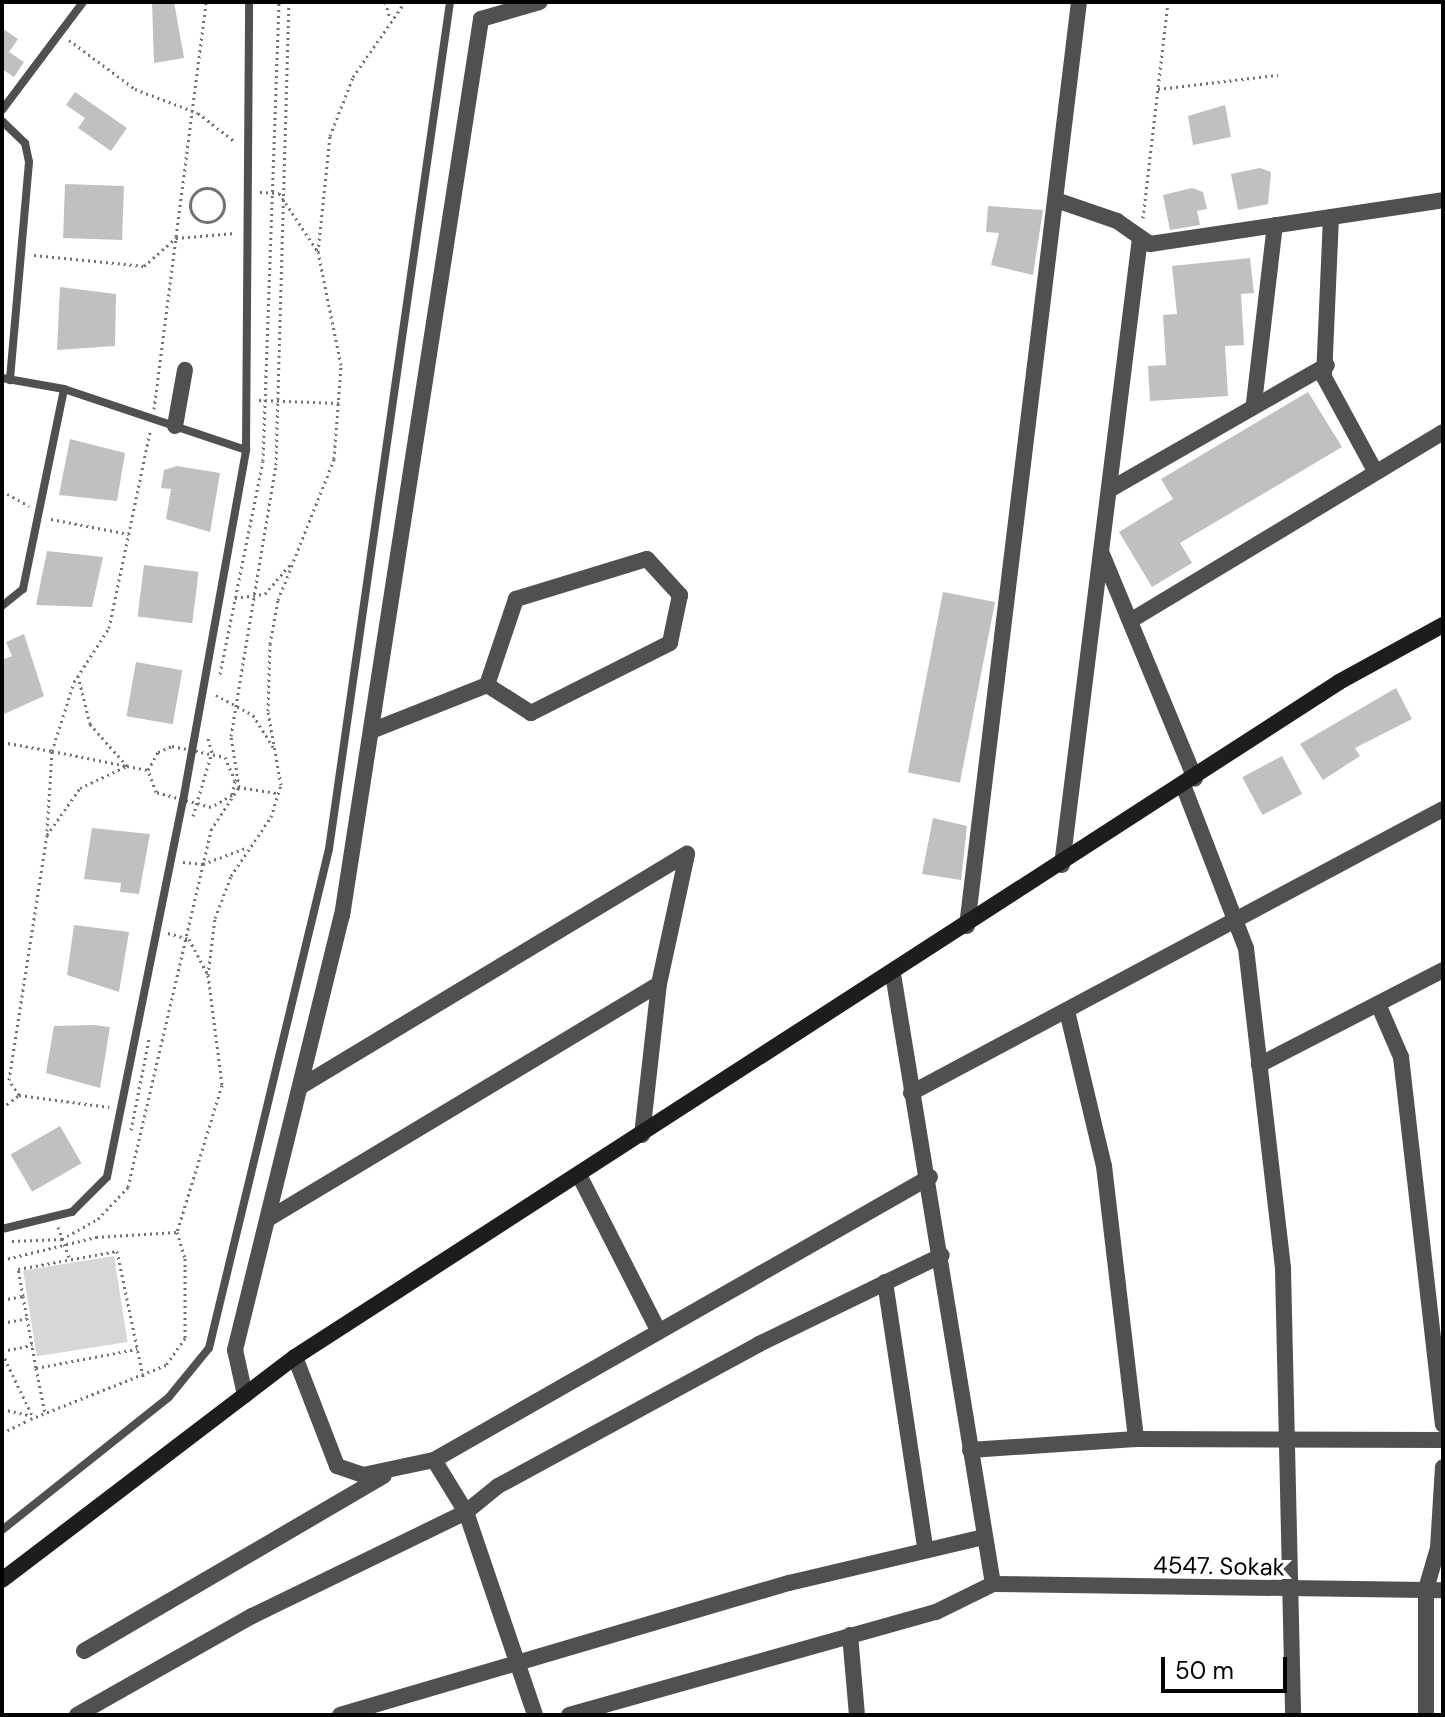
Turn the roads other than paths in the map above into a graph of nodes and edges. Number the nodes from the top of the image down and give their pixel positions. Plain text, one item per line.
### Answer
1 (83, 2) edge
2 (249, 2) edge
3 (450, 2) edge
4 (540, 2) edge
5 (1079, 2) edge
6 (2, 110) edge
7 (2, 121) edge
8 (1056, 200) junction
9 (1443, 200) edge
10 (1331, 217) junction
11 (1275, 225) junction
12 (1140, 238) junction
13 (1327, 365) junction
14 (185, 370) dead end
15 (6, 379) edge
16 (64, 389) junction
17 (1254, 403) junction
18 (175, 426) junction
19 (1443, 432) edge
20 (246, 450) junction
21 (1375, 471) junction
22 (1109, 490) junction
23 (1101, 552) junction
24 (2, 606) edge
25 (1130, 621) junction
26 (1443, 625) edge
27 (487, 685) junction
28 (371, 731) junction
29 (1189, 782) junction
30 (1443, 809) edge
31 (1062, 865) junction
32 (1235, 919) junction
33 (967, 926) junction
34 (1443, 970) edge
35 (893, 974) junction
36 (659, 984) junction
37 (1378, 1004) junction
38 (1067, 1011) junction
39 (1259, 1065) junction
40 (300, 1087) junction
41 (911, 1093) junction
42 (642, 1135) junction
43 (579, 1175) junction
44 (930, 1177) junction
45 (268, 1219) junction
46 (2, 1229) edge
47 (942, 1255) junction
48 (885, 1282) junction
49 (657, 1328) junction
50 (295, 1357) junction
51 (245, 1395) junction
52 (1443, 1425) edge
53 (1136, 1439) junction
54 (1443, 1440) edge
55 (1286, 1443) junction
56 (970, 1450) junction
57 (434, 1460) junction
58 (399, 1467) junction
59 (1443, 1467) edge
60 (466, 1512) junction
61 (2, 1530) edge
62 (983, 1537) junction
63 (925, 1546) junction
64 (2, 1580) edge
65 (993, 1584) junction
66 (1435, 1590) edge
67 (1290, 1592) junction
68 (850, 1635) junction
69 (84, 1651) dead end
70 (514, 1661) junction
71 (77, 1715) edge
72 (340, 1715) edge
73 (535, 1715) edge
74 (569, 1715) edge
75 (857, 1715) edge
76 (1293, 1715) edge
77 (1426, 1715) edge

1 - 6 lane
2 - 20 lane
3 - 61 lane
4 - 28 street
5 - 8 street
7 - 15 lane
8 - 12 street
8 - 33 street
9 - 10 street
10 - 11 street
10 - 13 street
11 - 12 street
11 - 17 street
12 - 22 street
13 - 17 street
13 - 21 street
14 - 18 street
15 - 16 lane
16 - 18 lane
16 - 24 lane
17 - 22 street
18 - 20 lane
19 - 21 street
20 - 46 lane
21 - 25 street
22 - 23 street
23 - 25 street
23 - 31 street
25 - 29 street
26 - 29 main road
27 - 27 street
27 - 28 street
28 - 40 street
29 - 31 main road
29 - 32 street
30 - 32 street
31 - 33 main road
32 - 38 street
32 - 39 street
33 - 35 main road
34 - 37 street
35 - 41 street
35 - 42 main road
36 - 40 street
36 - 42 street
36 - 45 street
37 - 39 street
37 - 52 street
38 - 41 street
38 - 53 street
39 - 55 street
40 - 45 street
41 - 44 street
42 - 43 main road
43 - 49 street
43 - 50 main road
44 - 47 street
44 - 49 street
45 - 51 street
47 - 48 street
47 - 56 street
48 - 60 street
48 - 63 street
49 - 57 street
50 - 51 main road
50 - 58 street
51 - 64 main road
53 - 55 street
53 - 56 street
54 - 55 street
55 - 67 street
56 - 62 street
57 - 58 street
57 - 60 street
58 - 69 street
59 - 66 street
60 - 70 street
60 - 71 street
62 - 63 street
62 - 65 street
63 - 70 street
65 - 67 street, 4547. Sokak
65 - 68 street
66 - 67 street, 4547. Sokak
66 - 77 street
67 - 76 street
68 - 74 street
68 - 75 street
70 - 72 street
70 - 73 street

